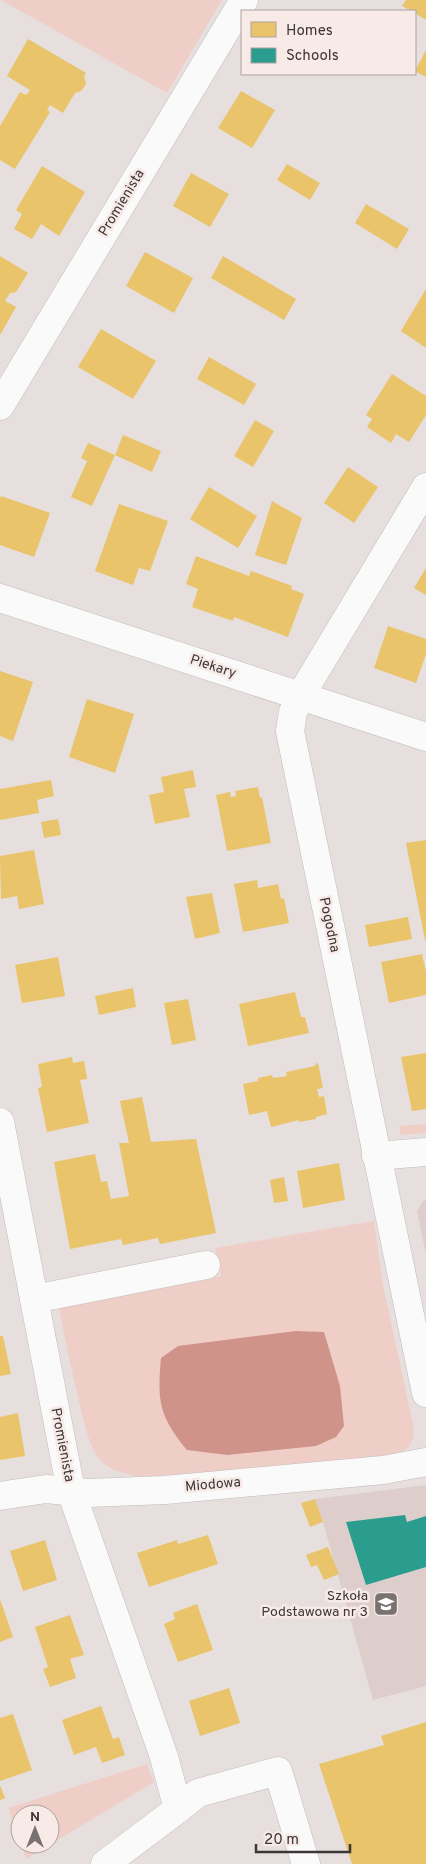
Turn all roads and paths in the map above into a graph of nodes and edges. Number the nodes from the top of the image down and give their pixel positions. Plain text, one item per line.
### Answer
1 (244, 0) edge
2 (0, 406) edge
3 (426, 487) edge
4 (0, 598) edge
5 (301, 695) junction
6 (426, 737) edge
7 (0, 1122) edge
8 (426, 1152) edge
9 (376, 1156) junction
10 (206, 1265) dead end
11 (34, 1299) junction
12 (426, 1393) edge
13 (426, 1462) edge
14 (71, 1491) junction
15 (0, 1496) edge
16 (178, 1808) junction
17 (105, 1864) edge
18 (306, 1864) edge

1 - 2 street, Promienista
3 - 5 street, Pogodna
4 - 5 street, Piekary
5 - 6 street, Piekary
5 - 9 street, Pogodna
7 - 11 street, Promienista
8 - 9 street
9 - 12 street, Pogodna
10 - 11 street
11 - 14 street, Promienista
13 - 14 street, Miodowa
14 - 15 street, Miodowa
14 - 16 street, Promienista
16 - 17 street
16 - 18 street

